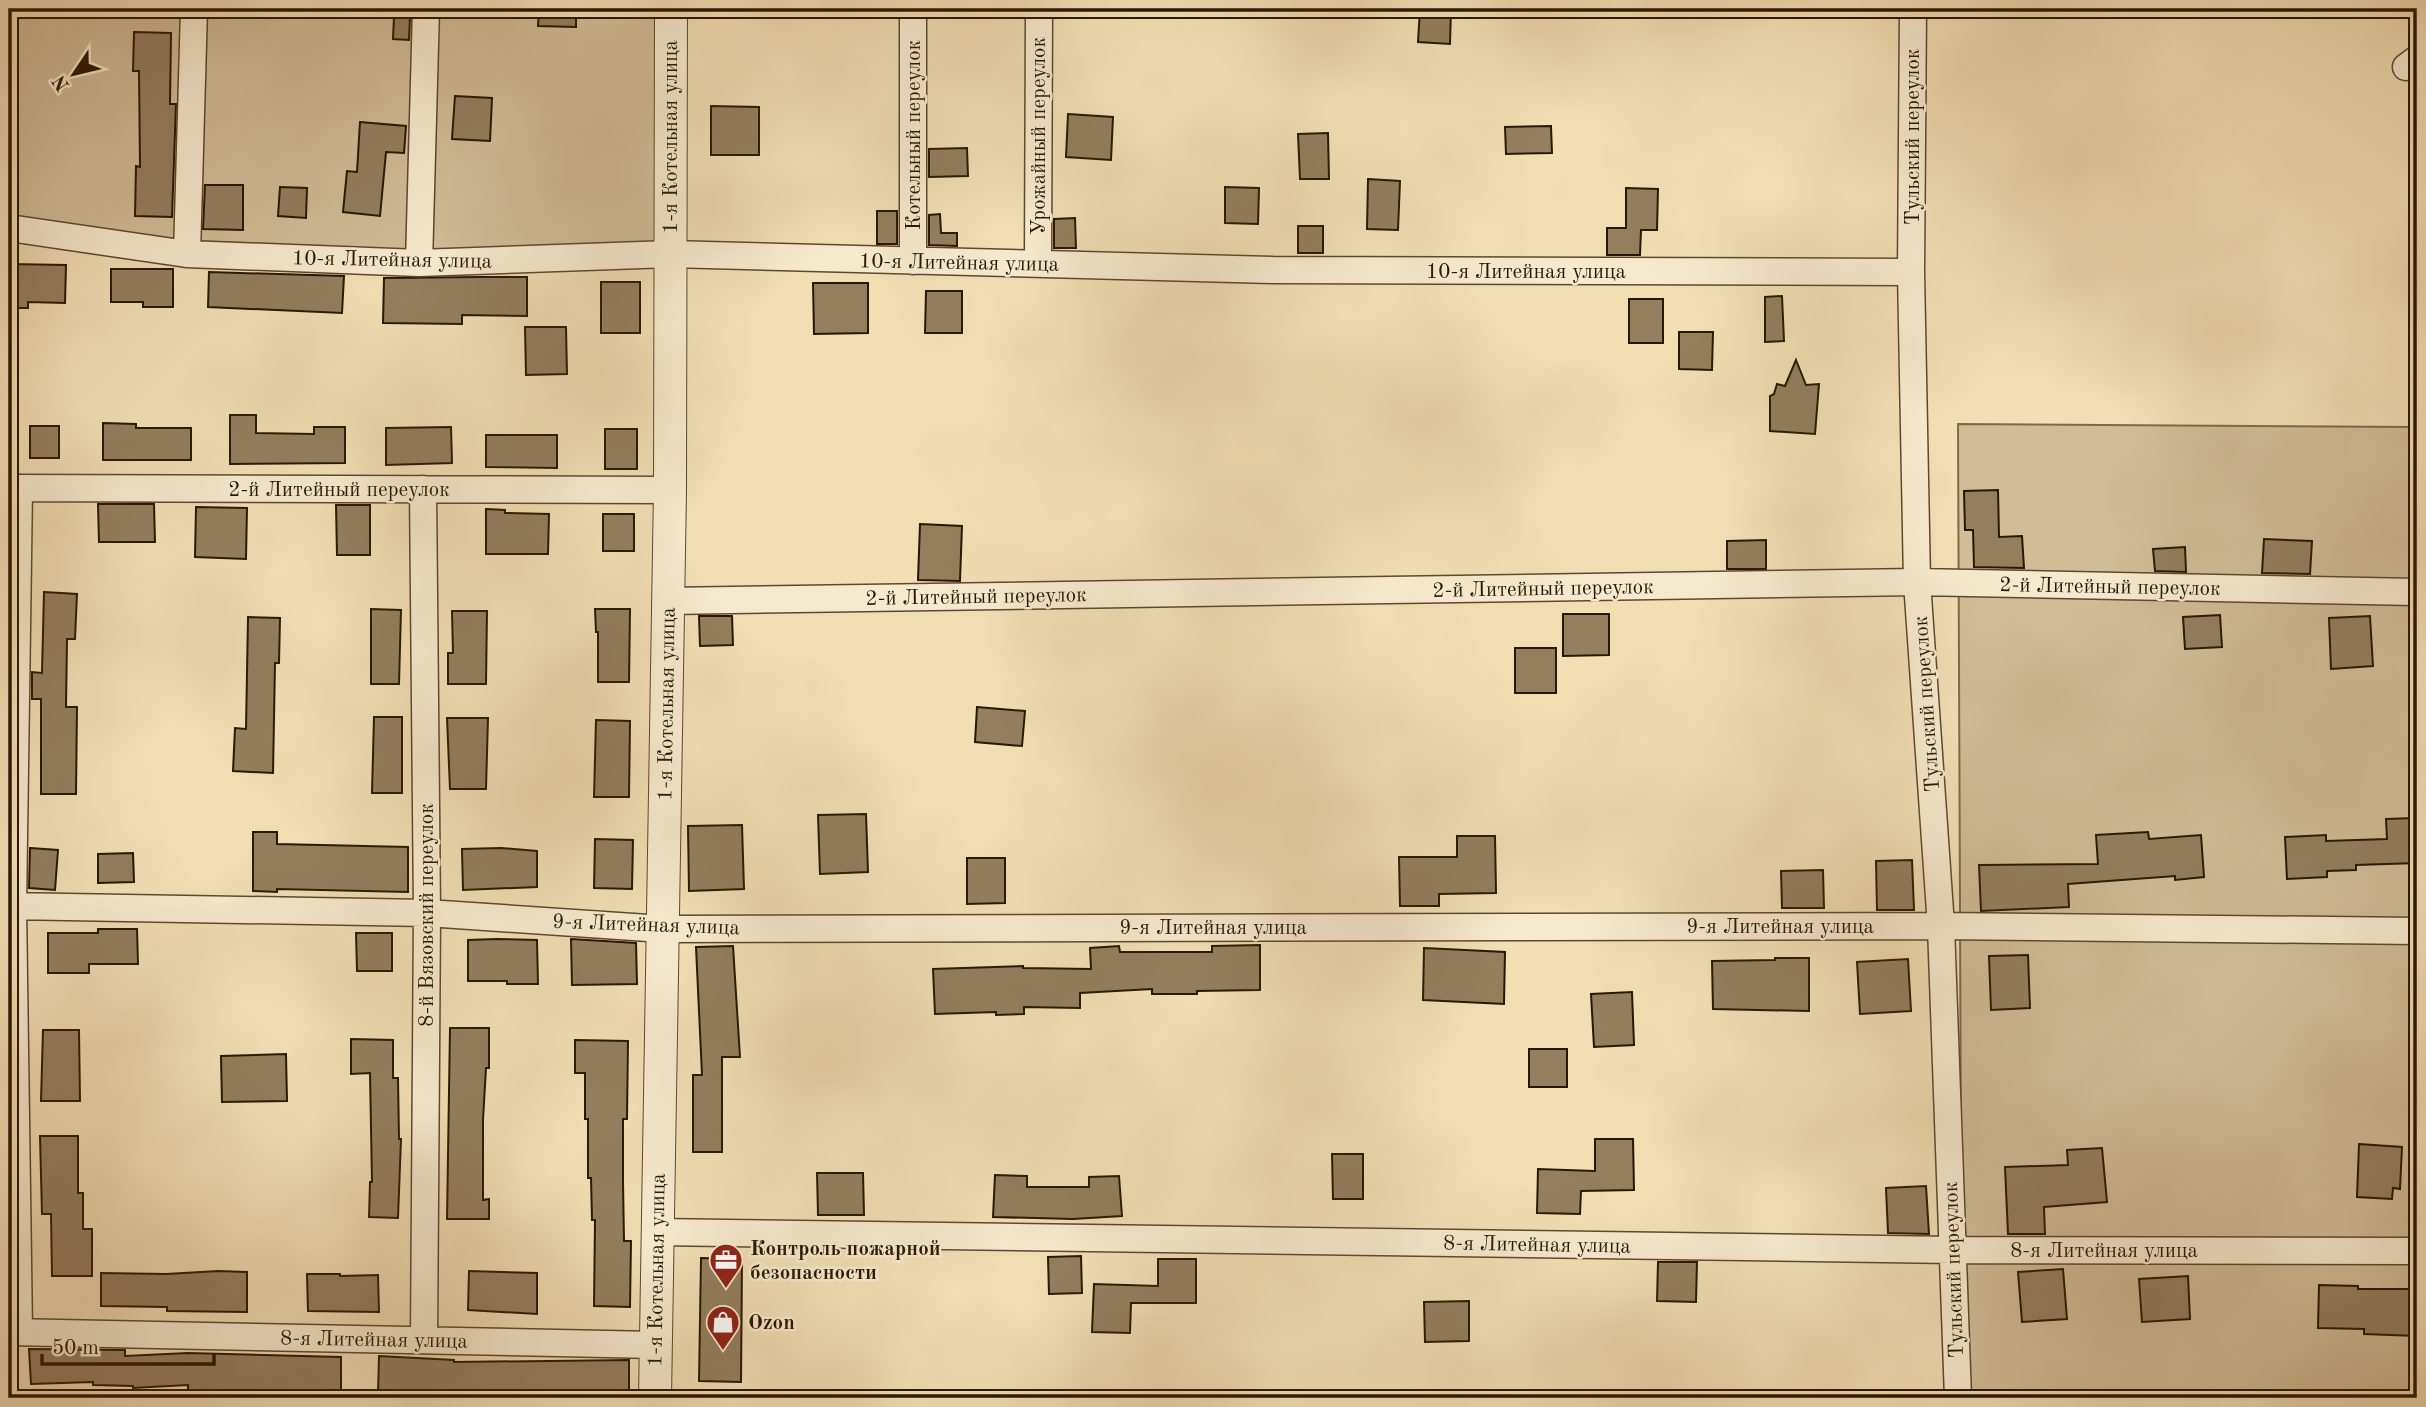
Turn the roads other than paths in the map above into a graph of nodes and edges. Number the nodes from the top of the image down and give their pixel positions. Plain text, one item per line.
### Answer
1 (194, 9) edge
2 (426, 9) edge
3 (671, 9) edge
4 (913, 9) edge
5 (1039, 9) edge
6 (1913, 9) edge
7 (9, 228) edge
8 (187, 254) junction
9 (670, 254) junction
10 (913, 261) junction
11 (419, 263) junction
12 (1038, 264) junction
13 (1911, 272) junction
14 (14, 488) edge
15 (423, 489) junction
16 (670, 490) junction
17 (1917, 582) junction
18 (2417, 592) edge
19 (668, 601) junction
20 (11, 906) edge
21 (427, 913) junction
22 (1941, 926) junction
23 (663, 929) junction
24 (2417, 931) edge
25 (656, 1232) junction
26 (1953, 1250) junction
27 (2417, 1251) edge
28 (14, 1332) edge
29 (424, 1340) junction
30 (656, 1345) junction
31 (655, 1398) edge
32 (1958, 1398) edge

1 - 8 street
2 - 11 street
3 - 9 street, 1-я Котельная улица
4 - 10 street, Котельный переулок
5 - 12 street, Урожайный переулок
6 - 13 street, Тульский переулок
7 - 8 street, 10-я Литейная улица
8 - 11 street, 10-я Литейная улица
9 - 10 street, 10-я Литейная улица
9 - 11 street, 10-я Литейная улица
9 - 16 street, 1-я Котельная улица
10 - 12 street, 10-я Литейная улица
12 - 13 street, 10-я Литейная улица
13 - 17 street, Тульский переулок
14 - 15 street, 2-й Литейный переулок
14 - 20 street
15 - 16 street, 2-й Литейный переулок
15 - 21 street, 8-й Вязовский переулок
16 - 19 street, 1-я Котельная улица
17 - 18 street, 2-й Литейный переулок
17 - 19 street, 2-й Литейный переулок
17 - 22 street, Тульский переулок
19 - 23 street, 1-я Котельная улица
20 - 21 street, 9-я Литейная улица
20 - 28 street
21 - 23 street, 9-я Литейная улица
21 - 29 street, 8-й Вязовский переулок
22 - 23 street, 9-я Литейная улица
22 - 24 street, 9-я Литейная улица
22 - 26 street, Тульский переулок
23 - 25 street, 1-я Котельная улица
25 - 26 street, 8-я Литейная улица
25 - 30 street, 1-я Котельная улица
26 - 27 street, 8-я Литейная улица
26 - 32 street, Тульский переулок
28 - 29 street, 8-я Литейная улица
29 - 30 street, 8-я Литейная улица
30 - 31 street, 1-я Котельная улица

